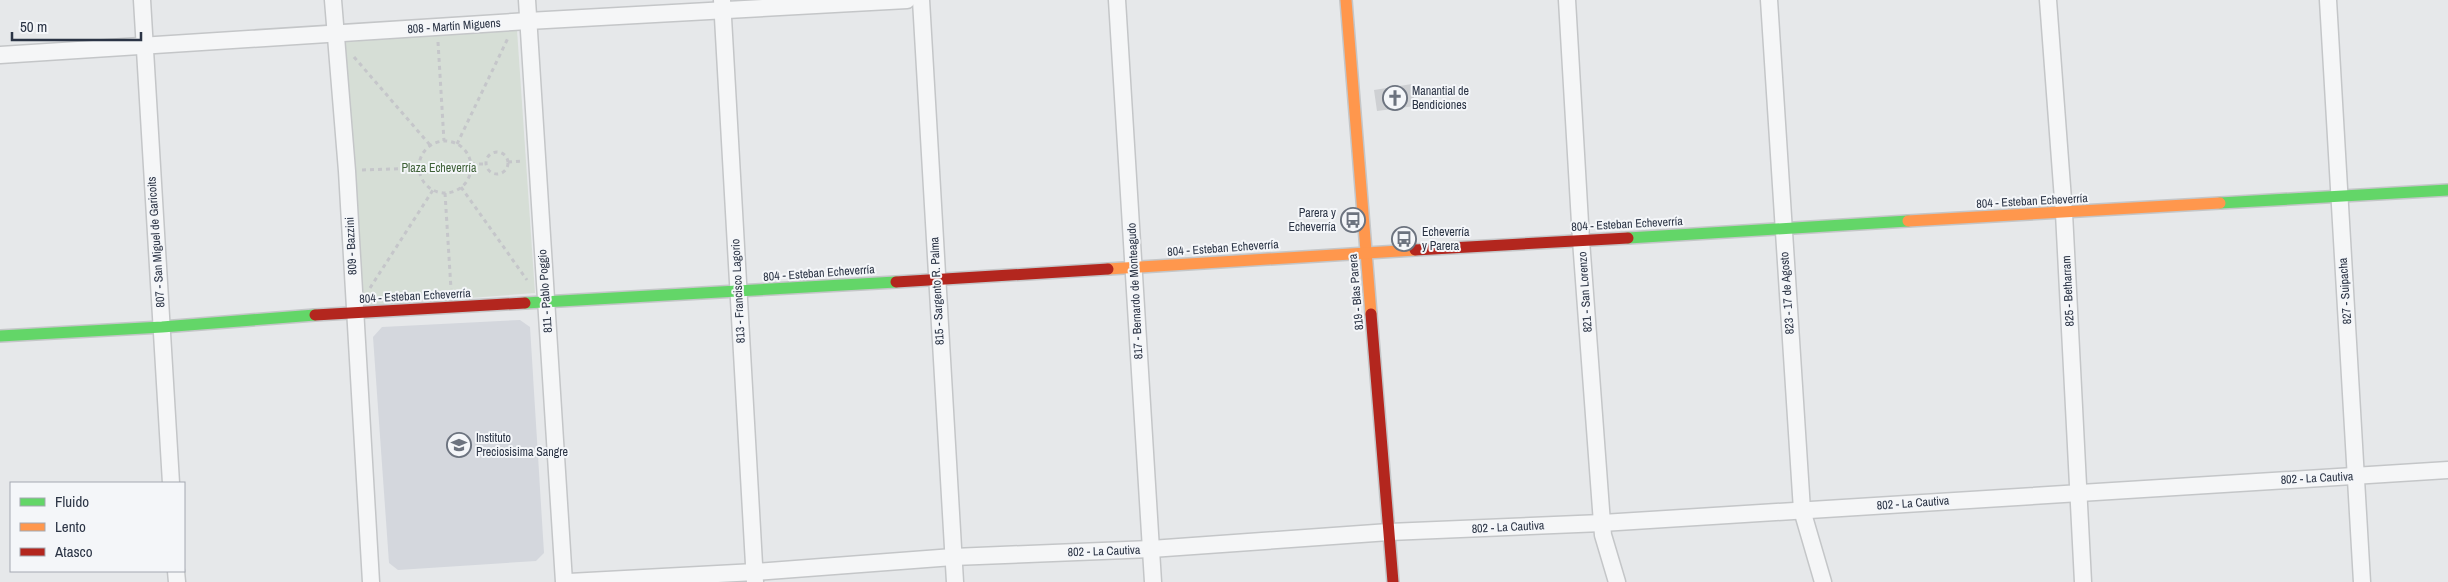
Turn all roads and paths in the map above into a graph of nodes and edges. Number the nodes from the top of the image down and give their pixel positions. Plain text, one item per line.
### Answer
1 (142, 0) edge
2 (333, 0) edge
3 (527, 0) edge
4 (907, 0) edge
5 (921, 0) edge
6 (1117, 0) edge
7 (1346, 0) edge
8 (1567, 0) edge
9 (1769, 0) edge
10 (2048, 0) edge
11 (2328, 0) edge
12 (722, 5) edge
13 (522, 21) junction
14 (437, 27) junction
15 (334, 34) junction
16 (144, 45) junction
17 (0, 55) edge
18 (354, 56) dead end
19 (444, 141) junction
20 (457, 144) junction
21 (430, 146) junction
22 (471, 164) junction
23 (486, 164) junction
24 (419, 168) junction
25 (347, 171) junction
26 (461, 187) junction
27 (433, 190) junction
28 (2448, 190) edge
29 (445, 193) junction
30 (2338, 194) junction
31 (2064, 214) junction
32 (1783, 229) junction
33 (1581, 240) junction
34 (1366, 253) junction
35 (1134, 267) junction
36 (936, 280) junction
37 (738, 292) junction
38 (538, 304) junction
39 (452, 308) junction
40 (355, 312) junction
41 (162, 327) junction
42 (0, 336) edge
43 (2448, 470) edge
44 (2357, 475) junction
45 (171, 482) edge
46 (2078, 492) junction
47 (1802, 510) junction
48 (1602, 523) junction
49 (1388, 532) junction
50 (1151, 549) junction
51 (953, 557) junction
52 (755, 577) edge
53 (371, 582) edge
54 (564, 582) edge
55 (568, 582) edge
56 (955, 582) edge
57 (1153, 582) edge
58 (1393, 582) edge
59 (1618, 582) edge
60 (1823, 582) edge
61 (2083, 582) edge
62 (2362, 582) edge

1 - 16 street, 807 - San Miguel de Garicoits
2 - 15 street, 809 - Bazzini
3 - 13 street, 811 - Pablo Poggio
4 - 12 street, 808 - Martín Miguens
5 - 36 street, 815 - Sargento R. Palma
6 - 35 street, 817 - Bernardo de Monteagudo
7 - 34 street, 819 - Blas Parera
8 - 33 street, 821 - San Lorenzo
9 - 32 street, 823 - 17 de Agosto
10 - 31 street, 825 - Betharram
11 - 30 street, 827 - Suipacha
12 - 13 street, 808 - Martín Miguens
12 - 37 street, 813 - Francisco Lagorio
13 - 14 street, 808 - Martín Miguens
13 - 20 path
13 - 38 street, 811 - Pablo Poggio
14 - 15 street, 808 - Martín Miguens
14 - 19 path
15 - 16 street, 808 - Martín Miguens
15 - 25 street, 809 - Bazzini
16 - 17 street, 808 - Martín Miguens
16 - 41 street, 807 - San Miguel de Garicoits
18 - 21 path
19 - 20 path
19 - 21 path
20 - 22 path
21 - 24 path
22 - 23 path
22 - 26 path
23 - 23 path
24 - 25 path
24 - 27 path
25 - 40 street, 809 - Bazzini
26 - 29 path
26 - 38 path
27 - 29 path
27 - 40 path
28 - 30 street, 804 - Esteban Echeverría
29 - 39 path
30 - 31 street, 804 - Esteban Echeverría
30 - 44 street, 827 - Suipacha
31 - 32 street, 804 - Esteban Echeverría
31 - 46 street, 825 - Betharram
32 - 33 street, 804 - Esteban Echeverría
32 - 47 street, 823 - 17 de Agosto
33 - 34 street, 804 - Esteban Echeverría
33 - 48 street, 821 - San Lorenzo
34 - 35 street, 804 - Esteban Echeverría
34 - 49 street, 819 - Blas Parera
35 - 36 street, 804 - Esteban Echeverría
35 - 50 street, 817 - Bernardo de Monteagudo
36 - 37 street, 804 - Esteban Echeverría
36 - 51 street, 815 - Sargento R. Palma
37 - 38 street, 804 - Esteban Echeverría
37 - 52 street, 813 - Francisco Lagorio
38 - 39 street, 804 - Esteban Echeverría
38 - 54 street, 811 - Pablo Poggio
39 - 40 street, 804 - Esteban Echeverría
40 - 41 street, 804 - Esteban Echeverría
40 - 53 street, 809 - Bazzini
41 - 42 street, 804 - Esteban Echeverría
41 - 45 street, 807 - San Miguel de Garicoits
43 - 44 street, 802 - La Cautiva
44 - 46 street, 802 - La Cautiva
44 - 62 street, 827 - Suipacha
46 - 47 street, 802 - La Cautiva
46 - 61 street, 825 - Betharram
47 - 48 street, 802 - La Cautiva
47 - 60 street, 823 - 17 de Agosto
48 - 49 street, 802 - La Cautiva
48 - 59 street, 821 - San Lorenzo
49 - 50 street, 802 - La Cautiva
49 - 58 street, 819 - Blas Parera
50 - 51 street, 802 - La Cautiva
50 - 57 street, 817 - Bernardo de Monteagudo
51 - 52 street, 802 - La Cautiva
51 - 56 street, 815 - Sargento R. Palma
52 - 55 street, 802 - La Cautiva

